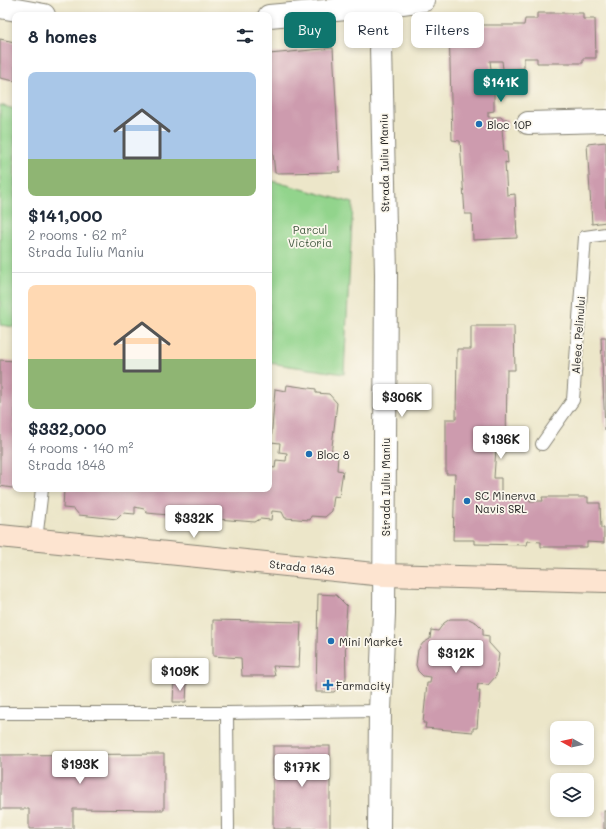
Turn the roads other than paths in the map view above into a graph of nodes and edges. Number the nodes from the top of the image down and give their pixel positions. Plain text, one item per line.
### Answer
1 (424, 0) edge
2 (380, 3) edge
3 (0, 7) edge
4 (28, 12) edge
5 (272, 16) edge
6 (606, 121) edge
7 (528, 123) dead end
8 (606, 234) edge
9 (542, 444) dead end
10 (42, 492) edge
11 (0, 536) edge
12 (36, 540) junction
13 (384, 575) junction
14 (606, 581) edge
15 (380, 711) junction
16 (0, 713) edge
17 (227, 713) junction
18 (228, 829) edge
19 (378, 829) edge

1 - 2 street
2 - 5 street
2 - 13 street, Strada Iuliu Maniu
3 - 4 street
6 - 7 street
8 - 9 lane, Aleea Pelinului
10 - 12 lane
11 - 12 main road, Strada 1848
12 - 13 main road, Strada 1848
13 - 14 main road, Strada 1848
13 - 15 street, Strada Iuliu Maniu
15 - 17 lane
15 - 19 street, Strada Iuliu Maniu
16 - 17 lane
17 - 18 lane

